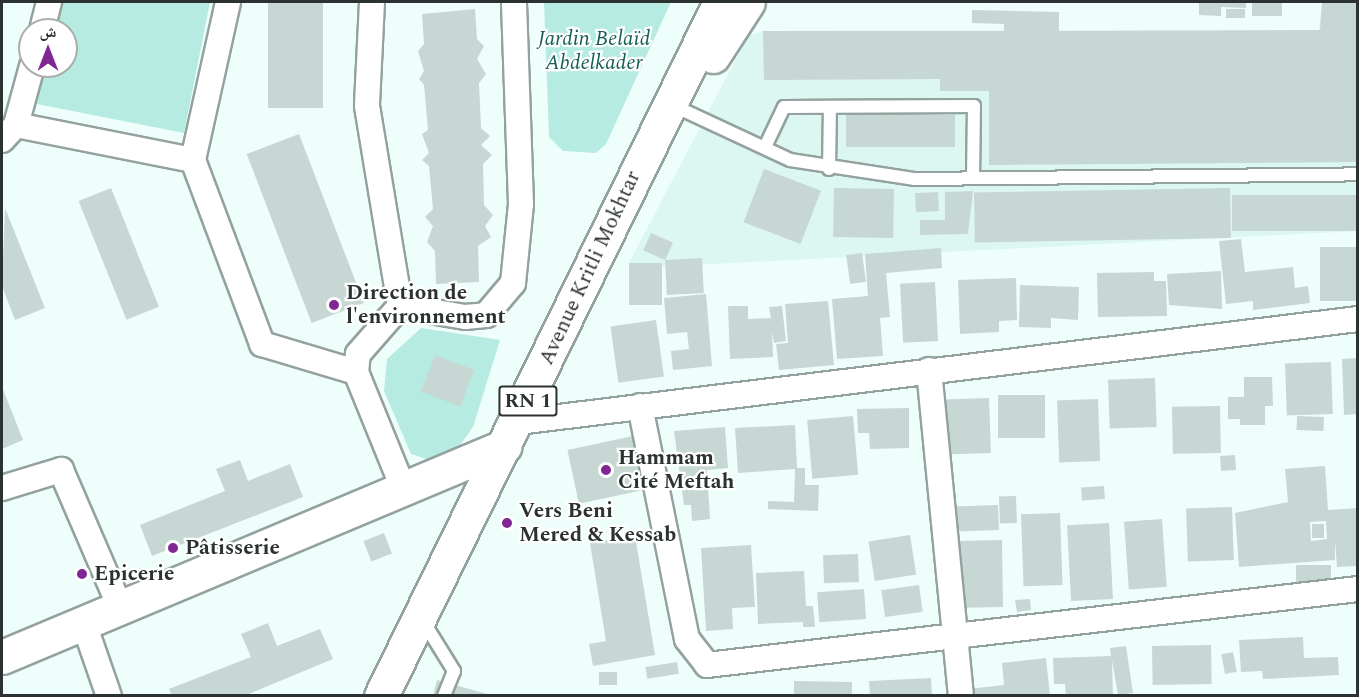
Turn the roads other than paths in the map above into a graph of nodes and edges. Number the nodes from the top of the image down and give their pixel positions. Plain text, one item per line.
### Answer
1 (50, 2) edge
2 (228, 2) edge
3 (372, 2) edge
4 (514, 2) edge
5 (696, 2) edge
6 (720, 2) edge
7 (748, 2) edge
8 (45, 18) edge
9 (28, 78) edge
10 (669, 104) junction
11 (830, 107) junction
12 (9, 133) edge
13 (765, 147) junction
14 (193, 160) junction
15 (829, 169) junction
16 (1358, 174) edge
17 (973, 178) junction
18 (400, 306) junction
19 (1358, 319) edge
20 (929, 370) junction
21 (356, 372) junction
22 (640, 406) junction
23 (511, 434) junction
24 (2, 488) edge
25 (402, 488) junction
26 (1358, 589) edge
27 (121, 609) junction
28 (421, 617) junction
29 (84, 624) junction
30 (955, 636) junction
31 (2, 657) edge
32 (109, 696) edge
33 (381, 696) edge
34 (444, 696) edge
35 (961, 696) edge

1 - 8 street
2 - 14 street
3 - 18 street
4 - 18 street
5 - 10 main road, RN 1
6 - 10 main road, Avenue Kritli Mokhtar / RN 1
7 - 10 main road, RN 1
9 - 12 street
10 - 13 lane
10 - 23 main road, Avenue Kritli Mokhtar / RN 1
11 - 13 lane
11 - 15 lane
11 - 17 lane
12 - 14 street
13 - 15 lane
14 - 21 street
15 - 17 lane
16 - 17 lane
18 - 21 street
19 - 20 street
20 - 22 street
20 - 30 street
21 - 25 street
22 - 23 street
22 - 30 street
23 - 25 main road
23 - 28 main road, Avenue Kritli Mokhtar / RN 1
24 - 27 street
25 - 27 main road
26 - 30 street
27 - 29 main road
28 - 33 main road, Avenue Kritli Mokhtar / RN 1
28 - 34 lane
29 - 31 main road
29 - 32 street
30 - 35 street

